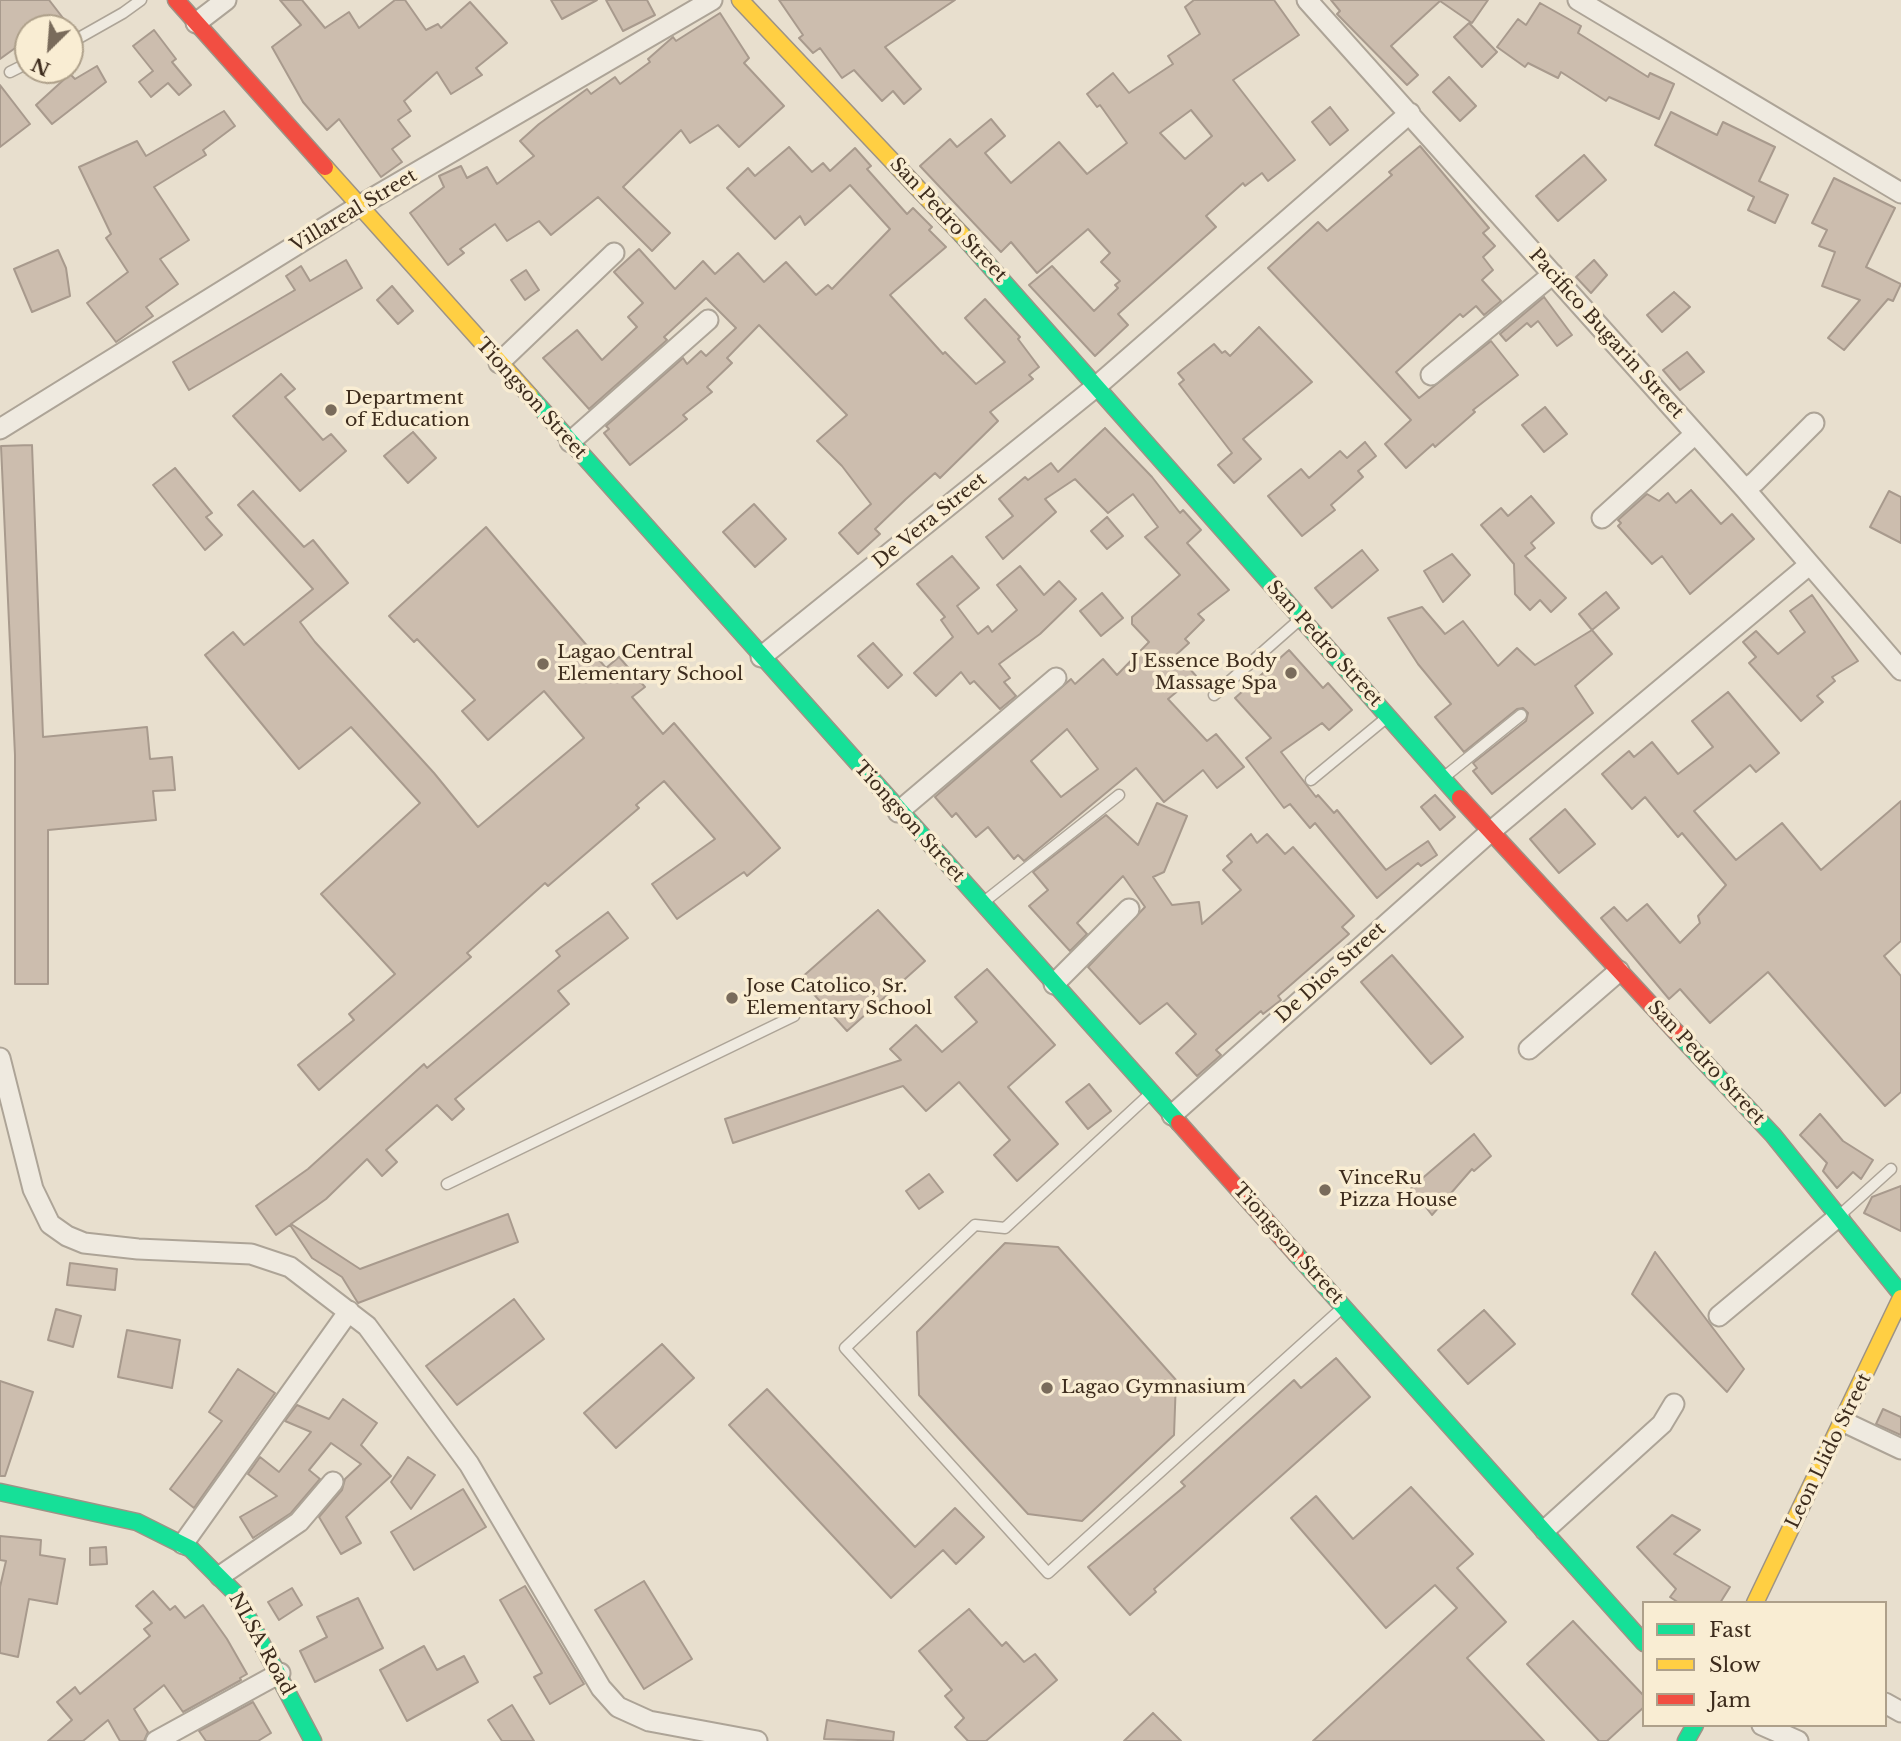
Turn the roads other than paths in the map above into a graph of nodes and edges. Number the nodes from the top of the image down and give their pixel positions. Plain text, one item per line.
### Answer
1 (141, 0) edge
2 (176, 0) edge
3 (226, 0) edge
4 (712, 0) edge
5 (740, 0) edge
6 (1307, 0) edge
7 (1578, 0) edge
8 (196, 23) junction
9 (84, 35) edge
10 (14, 70) edge
11 (10, 72) dead end
12 (1410, 113) junction
13 (1901, 192) edge
14 (359, 206) junction
15 (614, 253) dead end
16 (1553, 274) junction
17 (708, 320) dead end
18 (499, 363) junction
19 (1431, 374) dead end
20 (1098, 385) junction
21 (1814, 423) dead end
22 (0, 429) edge
23 (1695, 434) junction
24 (569, 442) junction
25 (1745, 489) junction
26 (1602, 518) dead end
27 (1809, 565) junction
28 (1301, 618) junction
29 (761, 657) junction
30 (1901, 670) edge
31 (1056, 678) dead end
32 (1214, 695) dead end
33 (1521, 715) dead end
34 (1388, 716) junction
35 (1443, 778) junction
36 (1311, 780) dead end
37 (1119, 795) dead end
38 (898, 811) junction
39 (1490, 832) junction
40 (982, 904) junction
41 (1129, 909) dead end
42 (1619, 971) junction
43 (1054, 984) junction
44 (794, 1016) dead end
45 (1529, 1049) dead end
46 (0, 1058) edge
47 (1152, 1093) junction
48 (1172, 1115) junction
49 (1891, 1169) dead end
50 (447, 1184) dead end
51 (1839, 1216) junction
52 (1901, 1296) edge
53 (1344, 1306) junction
54 (349, 1311) junction
55 (1719, 1316) dead end
56 (1674, 1404) dead end
57 (1844, 1422) junction
58 (1901, 1450) edge
59 (333, 1482) dead end
60 (0, 1492) edge
61 (1545, 1530) junction
62 (183, 1544) junction
63 (220, 1576) junction
64 (1756, 1601) edge
65 (1642, 1641) edge
66 (279, 1673) junction
67 (1766, 1727) edge
68 (156, 1741) edge
69 (313, 1741) edge
70 (757, 1741) edge
71 (1798, 1741) edge

1 - 9 lane
2 - 8 street, Tiongson Street
3 - 8 street
4 - 14 street, Villareal Street
5 - 20 street, San Pedro Street
6 - 12 street, Pacifico Bugarin Street
7 - 13 street
8 - 14 street, Tiongson Street
10 - 11 lane
12 - 16 street, Pacifico Bugarin Street
12 - 20 street, De Vera Street
14 - 18 street, Tiongson Street
14 - 22 street, Villareal Street
15 - 18 street
16 - 19 street
16 - 23 street, Pacifico Bugarin Street
17 - 24 street
18 - 24 street, Tiongson Street
20 - 28 street, San Pedro Street
20 - 29 street, De Vera Street
21 - 25 street
23 - 25 street, Pacifico Bugarin Street
23 - 26 street
24 - 29 street, Tiongson Street
25 - 27 street, Pacifico Bugarin Street
27 - 30 street, Pacifico Bugarin Street
27 - 39 street, De Dios Street
28 - 32 lane
28 - 34 street, San Pedro Street
29 - 38 street, Tiongson Street
31 - 38 street
33 - 35 lane
34 - 35 street, San Pedro Street
34 - 36 lane
35 - 39 street, San Pedro Street
37 - 40 lane
38 - 40 street, Tiongson Street
39 - 42 street, San Pedro Street
39 - 48 street, De Dios Street
40 - 43 street, Tiongson Street
41 - 43 street
42 - 45 street
42 - 51 street, San Pedro Street
43 - 47 street, Tiongson Street
44 - 50 lane
46 - 54 street
47 - 48 street, Tiongson Street
47 - 53 lane
48 - 53 street, Tiongson Street
49 - 51 lane
51 - 52 street, San Pedro Street
51 - 55 street
52 - 57 street, Leon Llido Street
53 - 61 street, Tiongson Street
54 - 62 street
54 - 70 street
56 - 61 street
57 - 58 street
57 - 64 street, Leon Llido Street
59 - 63 street
60 - 62 street, NLSA Road
61 - 65 street, Tiongson Street
62 - 63 street, NLSA Road
63 - 66 street, NLSA Road
66 - 68 street
66 - 69 street, NLSA Road
67 - 71 street

